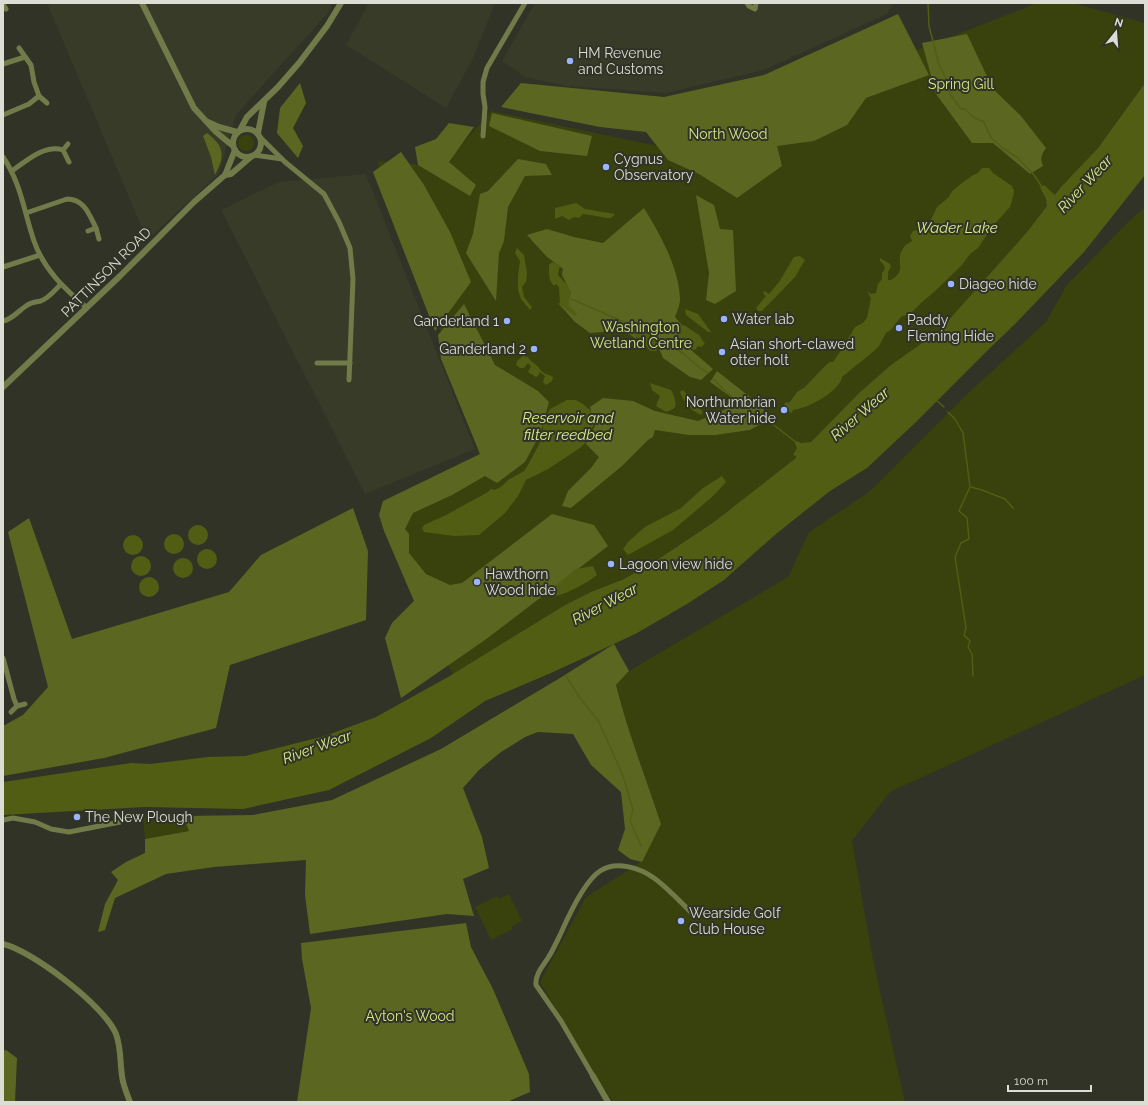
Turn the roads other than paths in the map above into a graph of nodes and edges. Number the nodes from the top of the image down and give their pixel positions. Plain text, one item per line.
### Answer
1 (142, 3) edge
2 (341, 3) edge
3 (525, 3) edge
4 (747, 3) edge
5 (756, 3) edge
6 (3, 4) edge
7 (6, 9) dead end
8 (19, 48) dead end
9 (25, 57) junction
10 (3, 64) edge
11 (39, 96) junction
12 (264, 102) junction
13 (47, 103) dead end
14 (3, 115) edge
15 (207, 122) junction
16 (239, 131) junction
17 (259, 136) junction
18 (483, 136) dead end
19 (68, 144) dead end
20 (234, 148) junction
21 (63, 150) junction
22 (253, 156) junction
23 (3, 157) edge
24 (282, 159) junction
25 (69, 162) dead end
26 (12, 172) junction
27 (225, 175) junction
28 (26, 213) junction
29 (96, 228) junction
30 (88, 231) dead end
31 (100, 239) dead end
32 (40, 255) junction
33 (3, 267) edge
34 (61, 284) junction
35 (87, 308) junction
36 (3, 321) edge
37 (317, 362) dead end
38 (350, 363) junction
39 (349, 380) dead end
40 (3, 387) edge
41 (3, 658) edge
42 (5, 673) edge
43 (25, 704) dead end
44 (17, 706) junction
45 (11, 712) dead end
46 (129, 815) dead end
47 (3, 820) edge
48 (695, 916) dead end
49 (3, 944) edge
50 (593, 1076) joint
51 (130, 1102) edge
52 (608, 1102) edge

1 - 15 street
2 - 12 street
3 - 18 street
4 - 5 street
6 - 7 street
8 - 9 street
9 - 10 street
9 - 11 street
11 - 13 street
11 - 14 street
12 - 16 street
12 - 17 street
15 - 16 street
15 - 20 street
16 - 17 street
16 - 20 street
17 - 22 street
17 - 24 street
19 - 21 street
20 - 22 street
20 - 27 street, PATTINSON ROAD
21 - 25 street
21 - 26 street
22 - 24 street
22 - 27 street, PATTINSON ROAD
23 - 26 street
24 - 38 street
26 - 28 street
27 - 35 street, PATTINSON ROAD
28 - 29 street
28 - 32 street
29 - 30 street
29 - 31 street
32 - 33 street
32 - 34 street
34 - 35 street
34 - 36 street
35 - 40 street, PATTINSON ROAD
37 - 38 street
38 - 39 street
41 - 42 street
42 - 44 street
43 - 44 street
44 - 45 street
46 - 47 street
48 - 50 street
49 - 51 street
50 - 52 street

